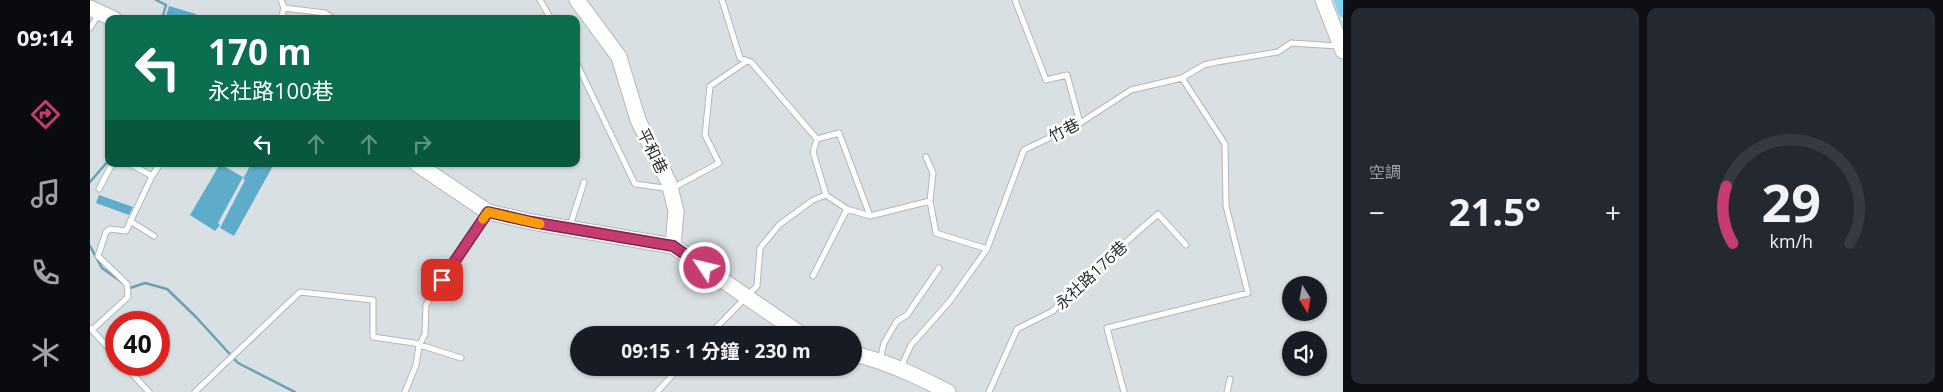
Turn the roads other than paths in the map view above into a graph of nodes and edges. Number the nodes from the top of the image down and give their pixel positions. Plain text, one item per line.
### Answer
1 (281, 0) edge
2 (540, 0) edge
3 (577, 0) edge
4 (722, 0) edge
5 (1015, 0) edge
6 (1323, 0) edge
7 (284, 8) junction
8 (101, 13) edge
9 (282, 15) edge
10 (328, 15) edge
11 (549, 15) edge
12 (90, 28) edge
13 (1343, 48) edge
14 (747, 61) junction
15 (580, 70) edge
16 (1182, 78) junction
17 (1080, 123) junction
18 (817, 139) junction
19 (926, 157) dead end
20 (110, 167) edge
21 (136, 167) edge
22 (158, 167) edge
23 (421, 167) edge
24 (152, 176) junction
25 (584, 182) dead end
26 (99, 189) dead end
27 (671, 189) junction
28 (826, 195) junction
29 (930, 201) junction
30 (847, 209) junction
31 (488, 212) junction
32 (870, 216) junction
33 (130, 221) junction
34 (569, 228) junction
35 (154, 236) dead end
36 (1186, 245) dead end
37 (673, 246) junction
38 (987, 249) junction
39 (939, 268) dead end
40 (813, 276) dead end
41 (746, 297) junction
42 (718, 326) edge
43 (789, 326) edge
44 (91, 329) edge
45 (105, 344) edge
46 (419, 346) junction
47 (862, 356) edge
48 (461, 358) dead end
49 (880, 360) junction
50 (901, 368) junction
51 (134, 376) edge
52 (671, 376) edge
53 (1230, 379) dead end
54 (149, 392) edge
55 (195, 392) edge
56 (405, 392) edge
57 (657, 392) edge
58 (948, 392) edge
59 (989, 392) edge
60 (1124, 392) edge
61 (1227, 392) edge

1 - 7 lane
2 - 11 lane
3 - 27 street, 平和巷
4 - 14 lane
5 - 17 lane
6 - 13 street
7 - 9 lane
7 - 10 lane
8 - 12 lane
13 - 16 lane, 竹巷
14 - 18 lane
14 - 27 lane
15 - 27 lane
16 - 17 lane, 竹巷
16 - 60 lane
17 - 38 lane, 竹巷
18 - 28 lane
18 - 32 lane
19 - 29 lane
20 - 26 lane
21 - 24 lane
22 - 24 lane
23 - 31 street
24 - 33 lane
25 - 34 lane
27 - 37 street, 平和巷
28 - 30 lane
28 - 41 lane
29 - 32 lane
29 - 38 lane
30 - 32 lane
30 - 40 lane
31 - 34 street
31 - 46 lane
33 - 35 lane
33 - 44 lane
34 - 37 street
36 - 59 lane, 永社路176巷
37 - 41 street
38 - 50 lane, 竹巷
39 - 49 lane
41 - 42 lane
41 - 43 street
44 - 45 lane
46 - 48 lane
46 - 55 lane
46 - 56 lane
47 - 49 street
49 - 50 street
50 - 58 street
51 - 54 lane
52 - 57 lane
53 - 61 lane

